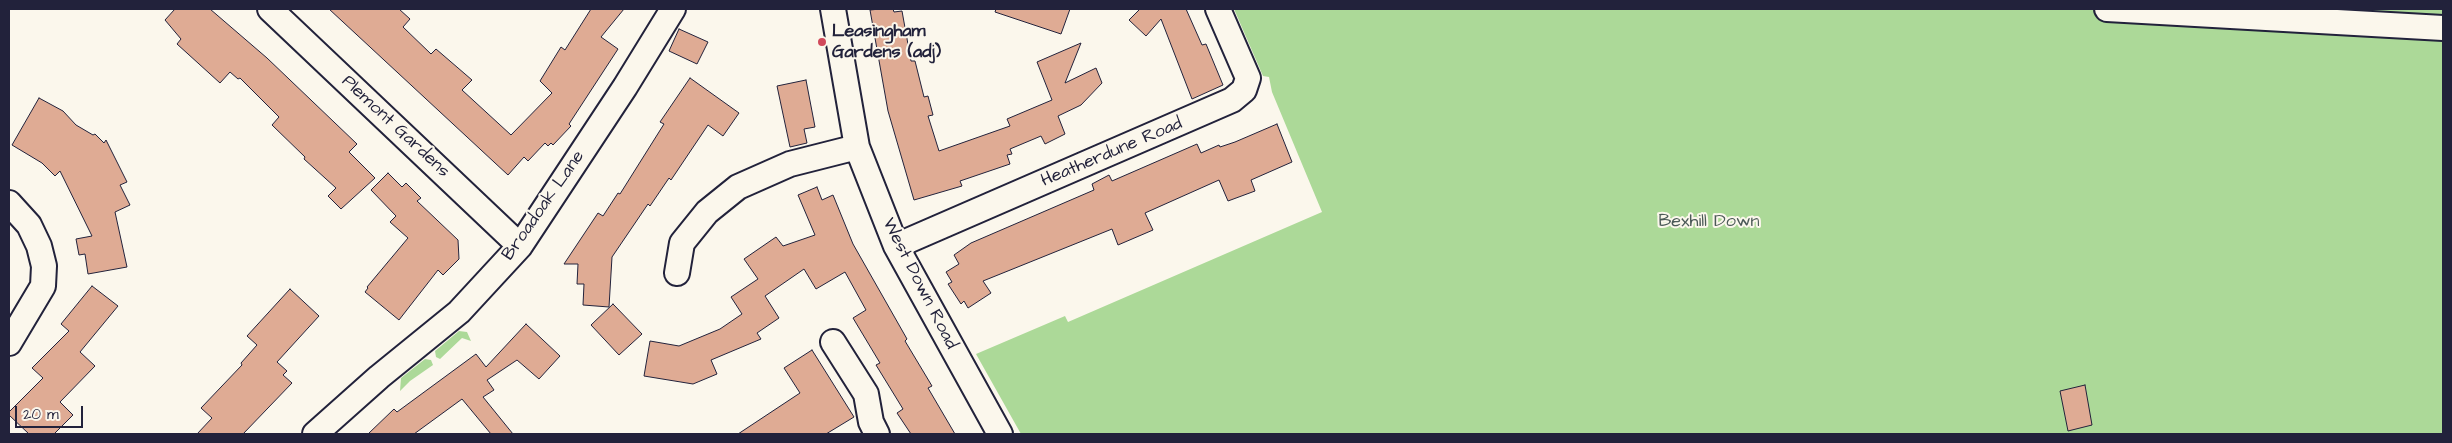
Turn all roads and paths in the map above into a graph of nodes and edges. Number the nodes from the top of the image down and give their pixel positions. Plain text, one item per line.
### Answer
1 (270, 9) edge
2 (673, 9) edge
3 (833, 9) edge
4 (1218, 9) edge
5 (2107, 9) edge
6 (2443, 28) edge
7 (857, 147) junction
8 (9, 203) edge
9 (520, 246) junction
10 (896, 246) junction
11 (677, 273) dead end
12 (833, 342) dead end
13 (9, 343) edge
14 (315, 434) edge
15 (876, 434) edge
16 (1000, 434) edge

1 - 9 street, Plemont Gardens
2 - 9 street, Broadoak Lane
3 - 7 street, West Down Road
4 - 10 street, Heatherdune Road
5 - 6 street
7 - 10 street, West Down Road
7 - 11 street
8 - 13 street
9 - 14 street, Broadoak Lane
10 - 16 street, West Down Road
12 - 15 street

